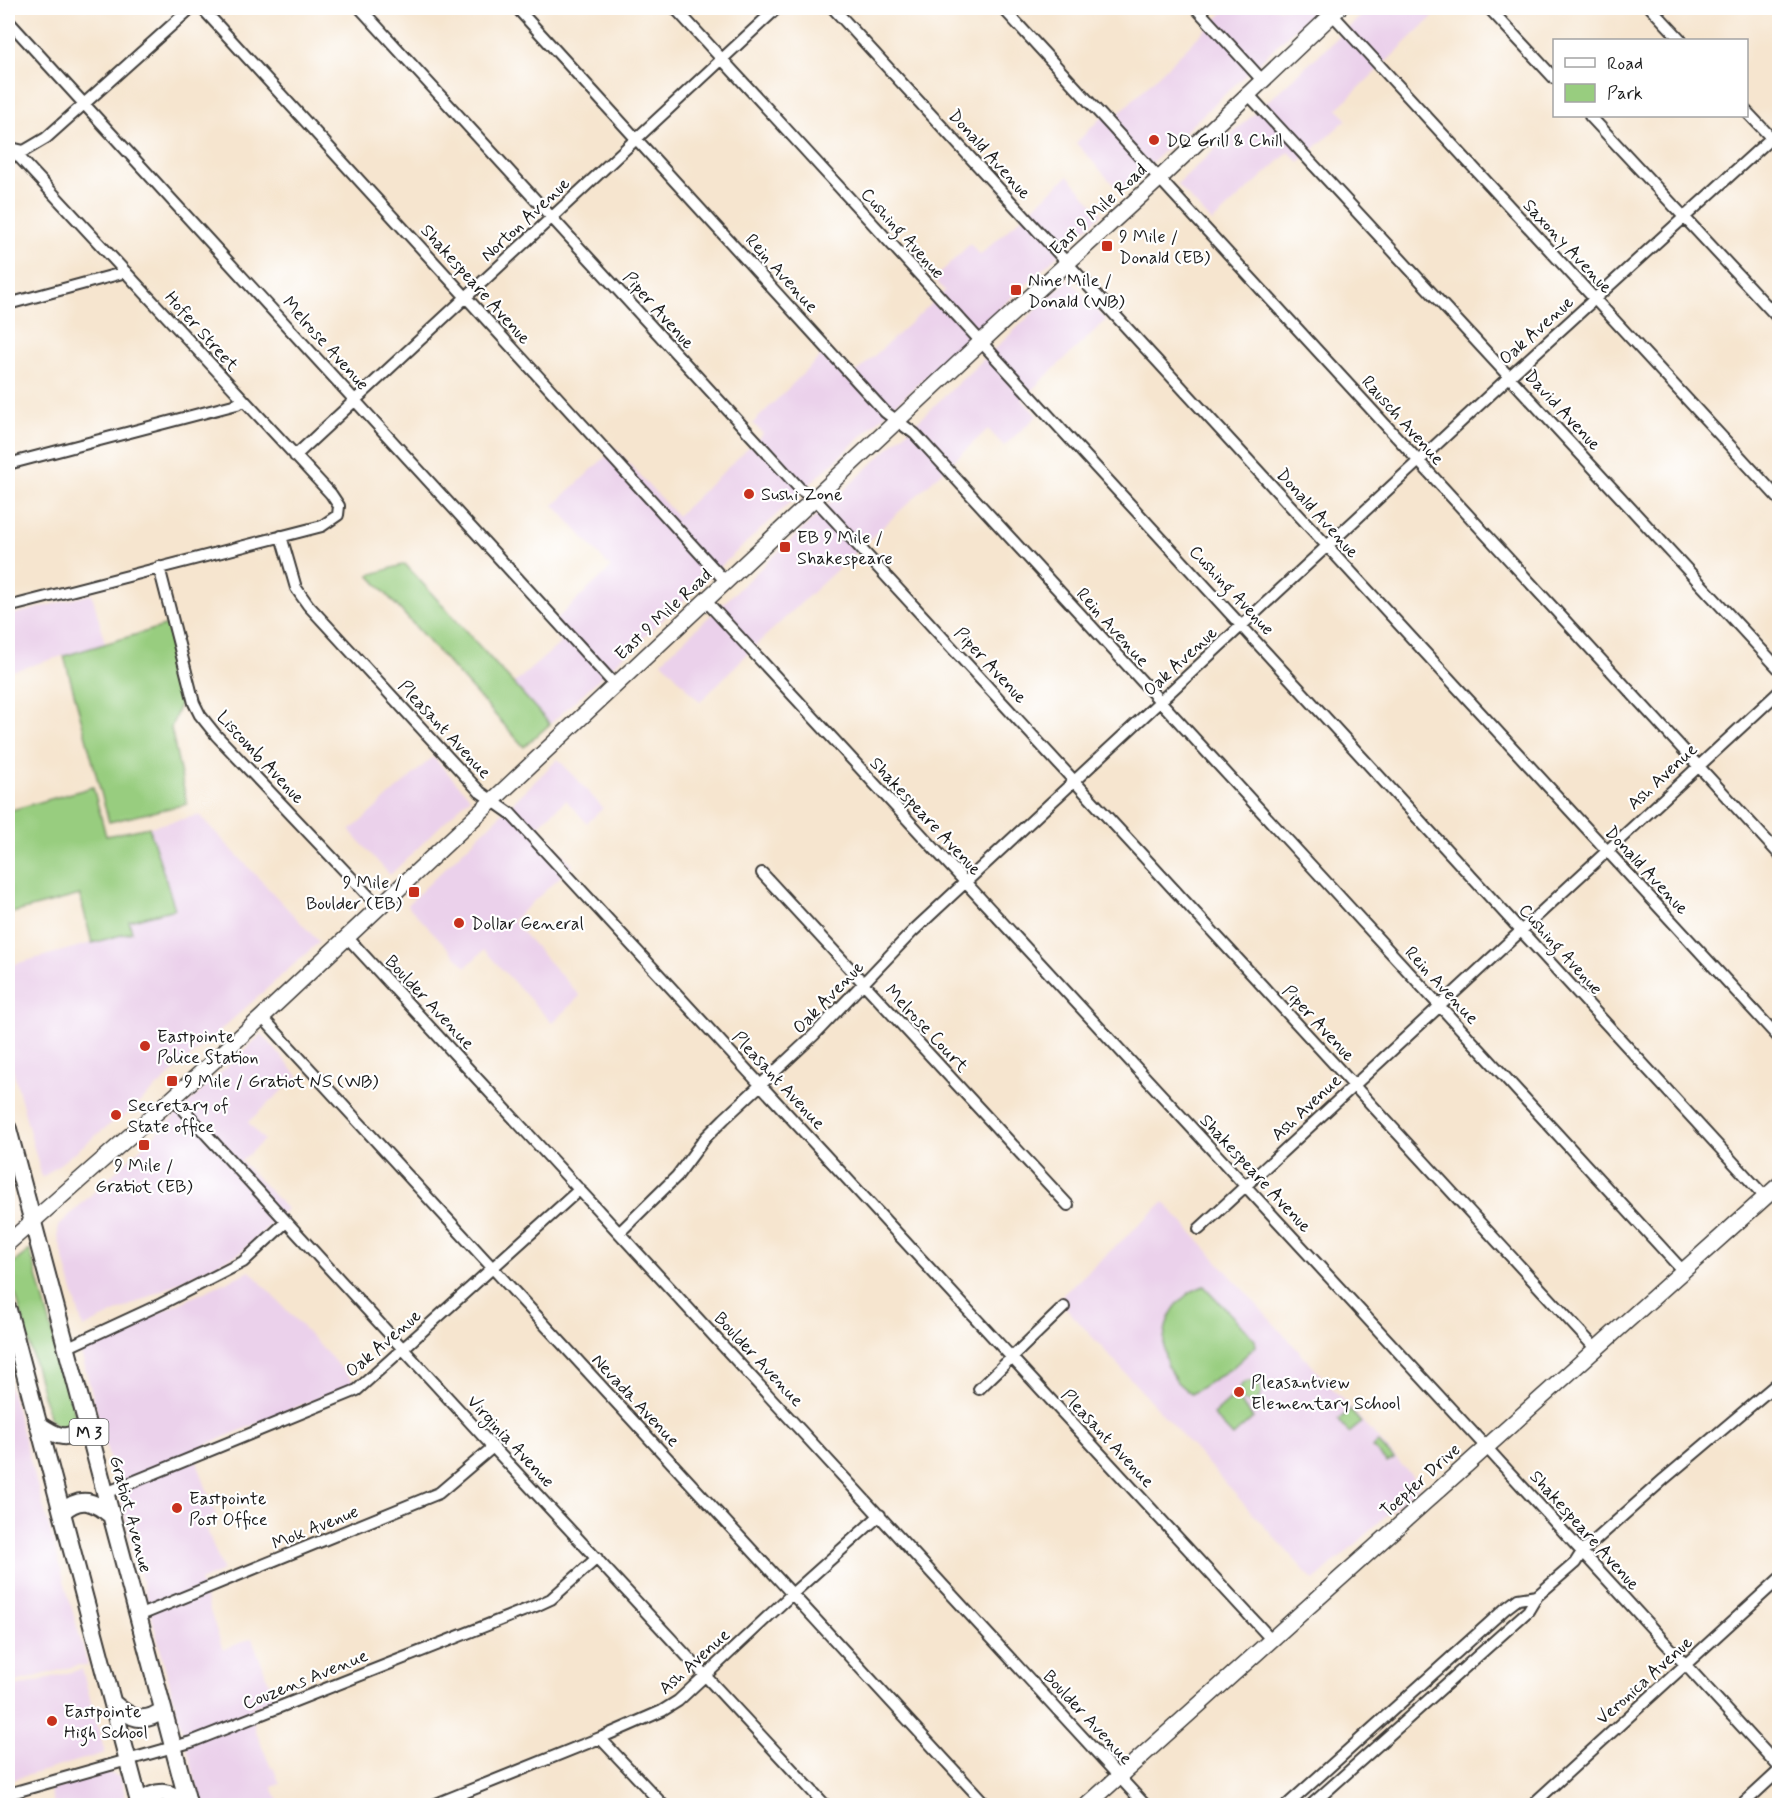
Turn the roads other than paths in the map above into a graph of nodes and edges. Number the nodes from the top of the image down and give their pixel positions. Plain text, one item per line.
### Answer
1 (191, 8) edge
2 (202, 8) edge
3 (360, 8) edge
4 (517, 8) edge
5 (675, 8) edge
6 (777, 8) edge
7 (833, 8) edge
8 (1003, 8) edge
9 (1196, 8) edge
10 (1489, 8) edge
11 (1651, 8) edge
12 (1336, 11) edge
13 (12, 24) dead end
14 (1680, 39) edge
15 (722, 59) junction
16 (1553, 77) edge
17 (1262, 80) junction
18 (1248, 94) junction
19 (84, 103) junction
20 (1748, 113) edge
21 (1591, 117) edge
22 (1775, 134) edge
23 (637, 138) junction
24 (8, 147) edge
25 (1779, 147) edge
26 (1160, 178) junction
27 (551, 217) junction
28 (1684, 217) junction
29 (1068, 264) junction
30 (126, 272) junction
31 (466, 297) junction
32 (1594, 299) junction
33 (8, 304) edge
34 (1779, 320) edge
35 (981, 342) junction
36 (1509, 377) junction
37 (355, 399) junction
38 (243, 400) junction
39 (898, 422) junction
40 (295, 456) junction
41 (1418, 461) junction
42 (8, 464) edge
43 (814, 499) junction
44 (1779, 500) edge
45 (281, 536) junction
46 (1327, 547) junction
47 (159, 567) junction
48 (726, 582) junction
49 (706, 601) junction
50 (8, 607) edge
51 (1242, 625) junction
52 (1779, 670) edge
53 (615, 685) junction
54 (1779, 691) edge
55 (1160, 703) junction
56 (1697, 766) junction
57 (1075, 781) junction
58 (492, 801) junction
59 (1606, 850) junction
60 (1779, 855) edge
61 (762, 873) dead end
62 (965, 882) junction
63 (379, 907) junction
64 (1521, 930) junction
65 (347, 937) junction
66 (863, 984) junction
67 (1439, 1006) junction
68 (262, 1017) junction
69 (1779, 1040) edge
70 (762, 1085) junction
71 (1354, 1085) junction
72 (173, 1098) junction
73 (8, 1129) edge
74 (1779, 1184) edge
75 (1245, 1185) junction
76 (580, 1189) junction
77 (1765, 1197) junction
78 (1068, 1205) dead end
79 (32, 1221) junction
80 (286, 1222) junction
81 (1199, 1229) dead end
82 (620, 1232) junction
83 (8, 1242) edge
84 (492, 1269) junction
85 (1683, 1271) junction
86 (1064, 1307) dead end
87 (8, 1310) edge
88 (66, 1347) junction
89 (404, 1348) junction
90 (1595, 1348) junction
91 (1011, 1357) junction
92 (1779, 1381) edge
93 (979, 1389) dead end
94 (38, 1424) junction
95 (87, 1425) junction
96 (493, 1447) junction
97 (1486, 1447) junction
98 (106, 1493) junction
99 (62, 1512) junction
100 (880, 1515) junction
101 (111, 1516) junction
102 (1582, 1552) junction
103 (597, 1558) junction
104 (1779, 1578) edge
105 (792, 1594) junction
106 (1537, 1596) junction
107 (138, 1616) junction
108 (1271, 1639) junction
109 (1685, 1665) junction
110 (706, 1674) junction
111 (113, 1703) junction
112 (163, 1710) junction
113 (600, 1738) junction
114 (173, 1747) junction
115 (128, 1760) junction
116 (1779, 1769) edge
117 (1119, 1776) junction
118 (8, 1794) edge
119 (140, 1804) edge
120 (188, 1806) edge
121 (431, 1806) edge
122 (664, 1806) edge
123 (826, 1806) edge
124 (987, 1806) edge
125 (1086, 1806) edge
126 (1146, 1806) edge
127 (1286, 1806) edge
128 (1310, 1806) edge
129 (1531, 1806) edge
130 (1741, 1806) edge

1 - 19 street
2 - 31 street, Shakespeare Avenue
3 - 27 street, Piper Avenue
4 - 23 street, Rein Avenue
5 - 15 street, Cushing Avenue
6 - 15 street, Norton Avenue
7 - 29 street, Donald Avenue
8 - 26 street, Rausch Avenue
9 - 17 street
10 - 16 street
11 - 14 street
12 - 17 main road, East 9 Mile Road
12 - 32 street, Saxony Avenue
13 - 19 street, Melrose Avenue
15 - 23 street, Norton Avenue
15 - 35 street, Cushing Avenue
17 - 18 main road, East 9 Mile Road
18 - 26 main road, East 9 Mile Road
18 - 36 street, David Avenue
19 - 24 street
19 - 37 street, Melrose Avenue
20 - 22 street
21 - 28 street
22 - 25 street
22 - 28 street, Oak Avenue
23 - 27 street, Norton Avenue
23 - 39 street, Rein Avenue
24 - 30 street, Hofer Street
26 - 29 main road, East 9 Mile Road
26 - 41 street, Rausch Avenue
27 - 31 street, Norton Avenue
27 - 43 street, Piper Avenue
28 - 32 street, Oak Avenue
28 - 34 street
29 - 35 main road, East 9 Mile Road
29 - 46 street, Donald Avenue
30 - 33 street
30 - 38 street, Hofer Street
31 - 37 street, Norton Avenue
31 - 48 street, Shakespeare Avenue
32 - 36 street, Oak Avenue
32 - 44 street, Saxony Avenue
35 - 39 main road, East 9 Mile Road
35 - 51 street, Cushing Avenue
36 - 41 street, Oak Avenue
36 - 52 street, David Avenue
37 - 40 street, Norton Avenue
37 - 53 street, Melrose Avenue
38 - 40 street, Hofer Street
38 - 42 street
39 - 43 main road, East 9 Mile Road
39 - 55 street, Rein Avenue
40 - 45 street, Hofer Street
41 - 46 street, Oak Avenue
41 - 56 street, Rausch Avenue
43 - 48 main road, East 9 Mile Road
43 - 57 street, Piper Avenue
45 - 47 street
45 - 58 street, Pleasant Avenue
46 - 51 street, Oak Avenue
46 - 59 street, Donald Avenue
47 - 50 street
47 - 63 street, Liscomb Avenue
48 - 49 main road, East 9 Mile Road
49 - 53 main road, East 9 Mile Road
49 - 62 street, Shakespeare Avenue
51 - 55 street, Oak Avenue
51 - 64 street, Cushing Avenue
53 - 58 main road, East 9 Mile Road
54 - 56 street, Ash Avenue
55 - 57 street, Oak Avenue
55 - 67 street, Rein Avenue
56 - 59 street, Ash Avenue
56 - 60 street, Rausch Avenue
57 - 62 street, Oak Avenue
57 - 71 street, Piper Avenue
58 - 63 main road, East 9 Mile Road
58 - 70 street, Pleasant Avenue
59 - 64 street, Ash Avenue
59 - 69 street, Donald Avenue
61 - 66 street, Melrose Court
62 - 66 street, Oak Avenue
62 - 75 street, Shakespeare Avenue
63 - 65 main road, East 9 Mile Road
64 - 67 street, Ash Avenue
64 - 77 street, Cushing Avenue
65 - 68 main road, East 9 Mile Road
65 - 76 street, Boulder Avenue
66 - 70 street, Oak Avenue
66 - 78 street, Melrose Court
67 - 71 street, Ash Avenue
67 - 85 street, Rein Avenue
68 - 72 main road, East 9 Mile Road
68 - 84 street, Nevada Avenue
70 - 82 street, Oak Avenue
70 - 91 street, Pleasant Avenue
71 - 75 street, Ash Avenue
71 - 90 street, Piper Avenue
72 - 79 main road, East 9 Mile Road
72 - 80 street, Virginia Avenue
73 - 79 main road, Gratiot Avenue / M 3
74 - 77 main road, Toepfer Drive
75 - 81 street, Ash Avenue
75 - 97 street, Shakespeare Avenue
76 - 82 street, Boulder Avenue
76 - 84 street, Oak Avenue
77 - 85 main road, Toepfer Drive
79 - 83 main road, East 9 Mile Road
79 - 88 main road, Gratiot Avenue / M 3
80 - 88 street
80 - 89 street, Virginia Avenue
82 - 100 street, Boulder Avenue
84 - 89 street, Oak Avenue
84 - 105 street, Nevada Avenue
85 - 90 main road, Toepfer Drive
86 - 91 street
87 - 94 main road, M 3
88 - 95 main road, Gratiot Avenue / M 3
89 - 96 street, Virginia Avenue
89 - 98 street, Oak Avenue
90 - 97 main road, Toepfer Drive
91 - 93 street
91 - 108 street, Pleasant Avenue
92 - 102 street
94 - 95 main road
94 - 99 main road, M 3
95 - 98 main road, Gratiot Avenue / M 3
96 - 103 street, Virginia Avenue
96 - 107 street, Mok Avenue
97 - 102 street, Shakespeare Avenue
97 - 108 main road, Toepfer Drive
98 - 101 main road, Gratiot Avenue / M 3
99 - 101 main road
99 - 111 main road, M 3
100 - 105 street, Ash Avenue
100 - 117 street, Boulder Avenue
101 - 107 main road, Gratiot Avenue / M 3
102 - 106 street
102 - 109 street, Shakespeare Avenue
103 - 110 street, Virginia Avenue
103 - 114 street, Couzens Avenue
104 - 109 street, Veronica Avenue
105 - 110 street, Ash Avenue
105 - 124 street, Nevada Avenue
106 - 127 street
106 - 128 street
107 - 112 main road, Gratiot Avenue / M 3
108 - 117 main road, Toepfer Drive
109 - 116 street, Shakespeare Avenue
109 - 129 street, Veronica Avenue
110 - 113 street, Ash Avenue
110 - 123 street, Virginia Avenue
111 - 112 main road
111 - 115 main road, M 3
112 - 114 main road, Gratiot Avenue / M 3
113 - 121 street, Ash Avenue
113 - 122 street
114 - 115 street, Couzens Avenue
114 - 120 main road, Gratiot Avenue / M 3
115 - 118 street, Couzens Avenue
115 - 119 main road, M 3
116 - 130 street
117 - 125 main road, Toepfer Drive
117 - 126 street, Boulder Avenue
119 - 120 main road

